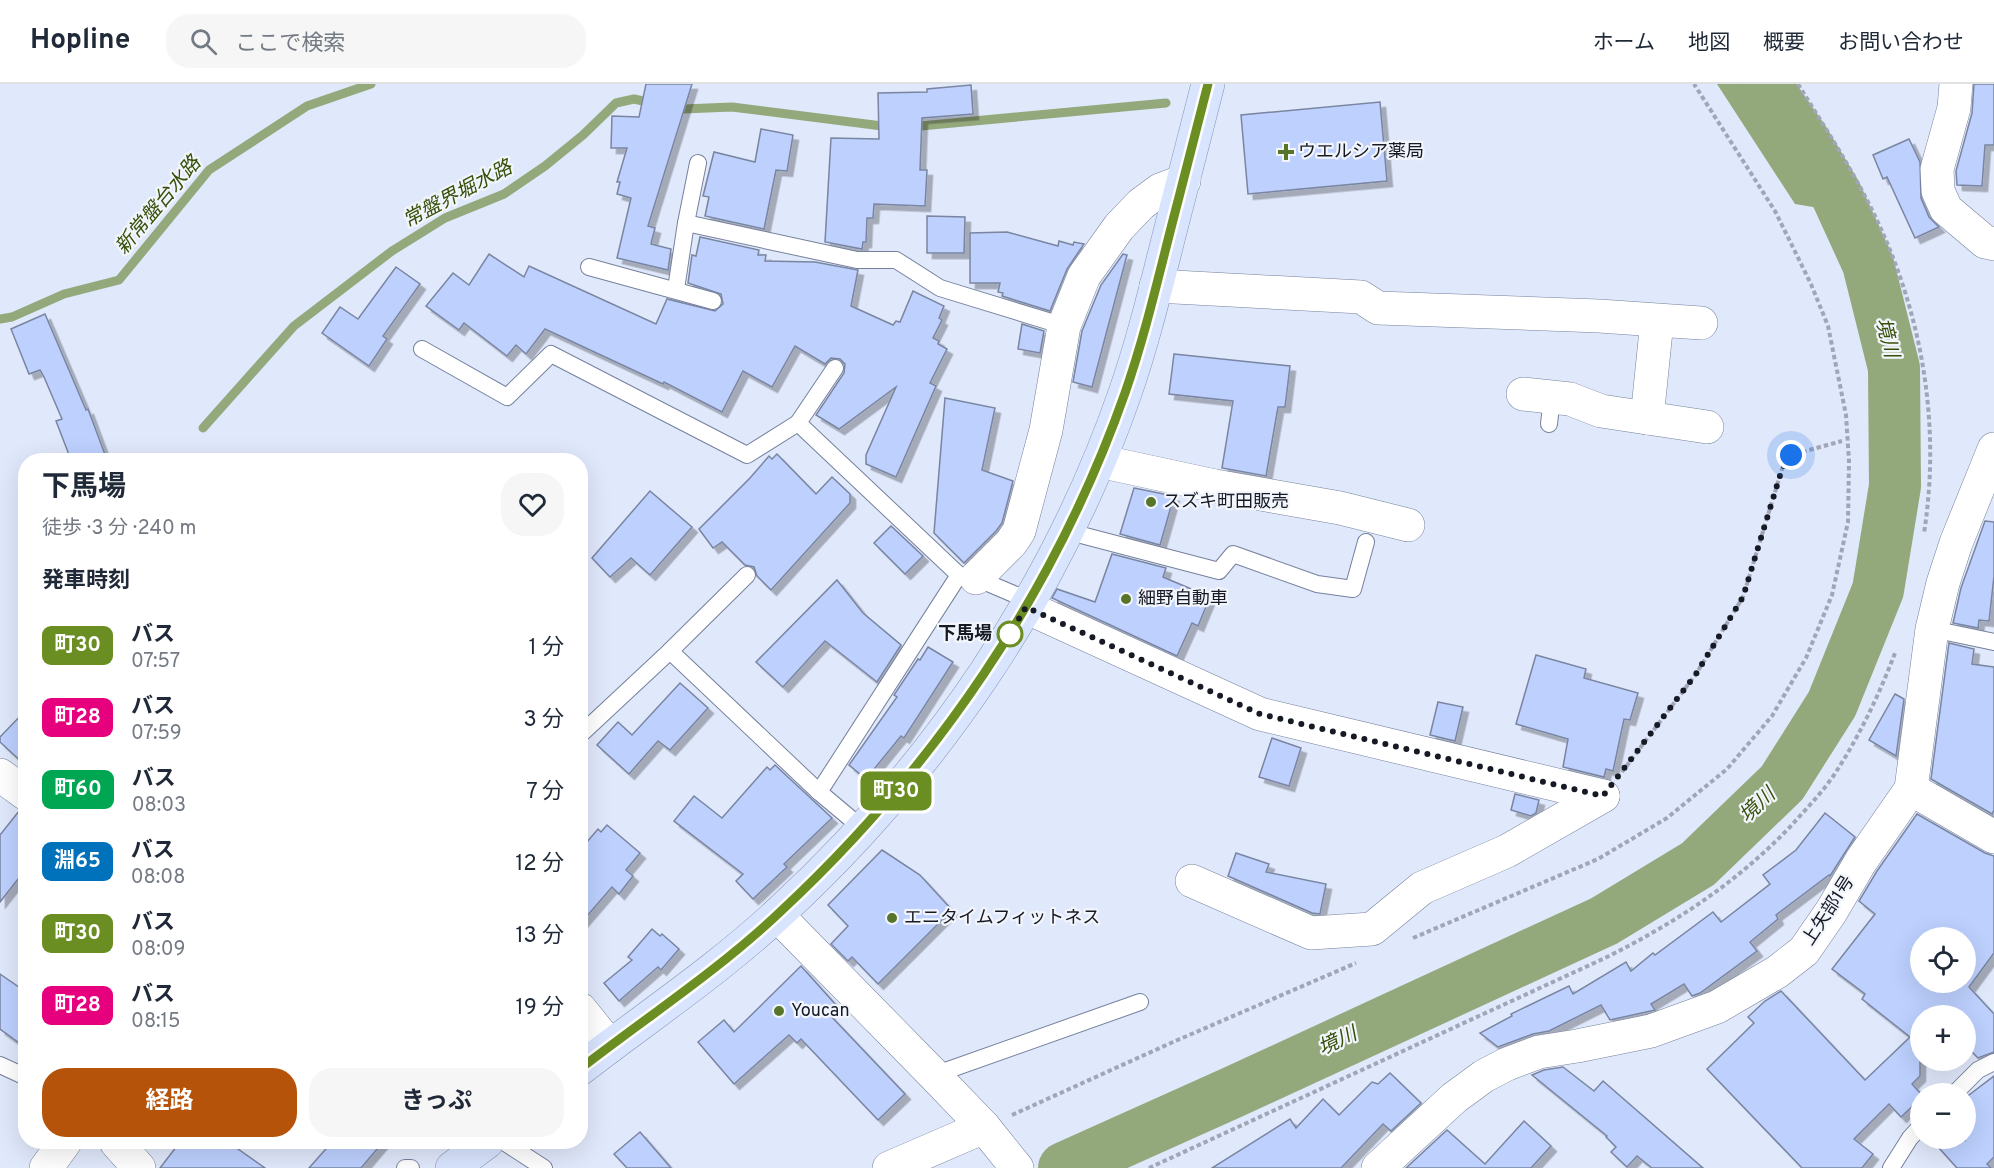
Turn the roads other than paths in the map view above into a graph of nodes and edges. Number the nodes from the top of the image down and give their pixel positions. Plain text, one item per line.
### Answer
1 (1209, 84) edge
2 (1956, 84) edge
3 (698, 163) dead end
4 (1184, 181) junction
5 (686, 223) junction
6 (1994, 244) edge
7 (589, 267) dead end
8 (1156, 286) junction
9 (676, 290) junction
10 (713, 301) dead end
11 (1657, 321) junction
12 (1701, 323) dead end
13 (1064, 326) junction
14 (422, 349) dead end
15 (835, 368) dead end
16 (1542, 405) dead end
17 (1647, 418) junction
18 (798, 423) junction
19 (1707, 427) dead end
20 (1994, 449) edge
21 (1099, 460) junction
22 (1408, 525) dead end
23 (1066, 531) junction
24 (1366, 542) dead end
25 (747, 575) dead end
26 (967, 577) junction
27 (1028, 604) junction
28 (1932, 629) junction
29 (1994, 642) edge
30 (670, 651) junction
31 (588, 728) edge
32 (0, 775) edge
33 (18, 788) edge
34 (1911, 789) junction
35 (819, 792) junction
36 (863, 829) junction
37 (1994, 837) edge
38 (1192, 881) dead end
39 (777, 915) junction
40 (1140, 1002) dead end
41 (588, 1019) edge
42 (610, 1046) junction
43 (1994, 1062) edge
44 (588, 1063) edge
45 (0, 1065) edge
46 (18, 1073) edge
47 (934, 1074) junction
48 (1965, 1083) edge
49 (989, 1133) junction
50 (1910, 1138) edge
51 (60, 1149) edge
52 (122, 1149) edge
53 (478, 1149) edge
54 (515, 1149) edge
55 (46, 1168) edge
56 (139, 1168) edge
57 (405, 1168) edge
58 (411, 1168) edge
59 (452, 1168) edge
60 (544, 1168) edge
61 (889, 1168) edge
62 (1017, 1168) edge
63 (1378, 1168) edge
64 (1891, 1168) edge

1 - 4 main road
2 - 6 street
3 - 5 lane
4 - 8 main road
4 - 13 street
5 - 9 lane
5 - 13 lane
7 - 9 lane
8 - 11 street
8 - 21 main road
9 - 10 lane
11 - 12 street
11 - 17 street
13 - 26 street
14 - 18 lane
15 - 18 lane
16 - 17 street
17 - 19 street
18 - 26 lane
20 - 28 street, 上矢部1号
21 - 22 street
21 - 23 main road
23 - 24 lane
23 - 27 main road
25 - 30 lane
26 - 27 lane
26 - 35 lane
27 - 36 main road
27 - 38 street
28 - 29 lane
28 - 34 street, 上矢部1号
30 - 31 lane
30 - 35 lane
32 - 33 street
34 - 37 street
34 - 63 street, 上矢部1号
35 - 36 lane
36 - 39 main road
39 - 42 main road
39 - 47 street
40 - 47 lane
41 - 42 street
42 - 44 main road
43 - 48 lane
45 - 46 lane
47 - 49 street
49 - 61 street
49 - 62 street
50 - 64 lane
51 - 55 street
52 - 56 street
53 - 59 main road
54 - 60 lane
57 - 58 lane

